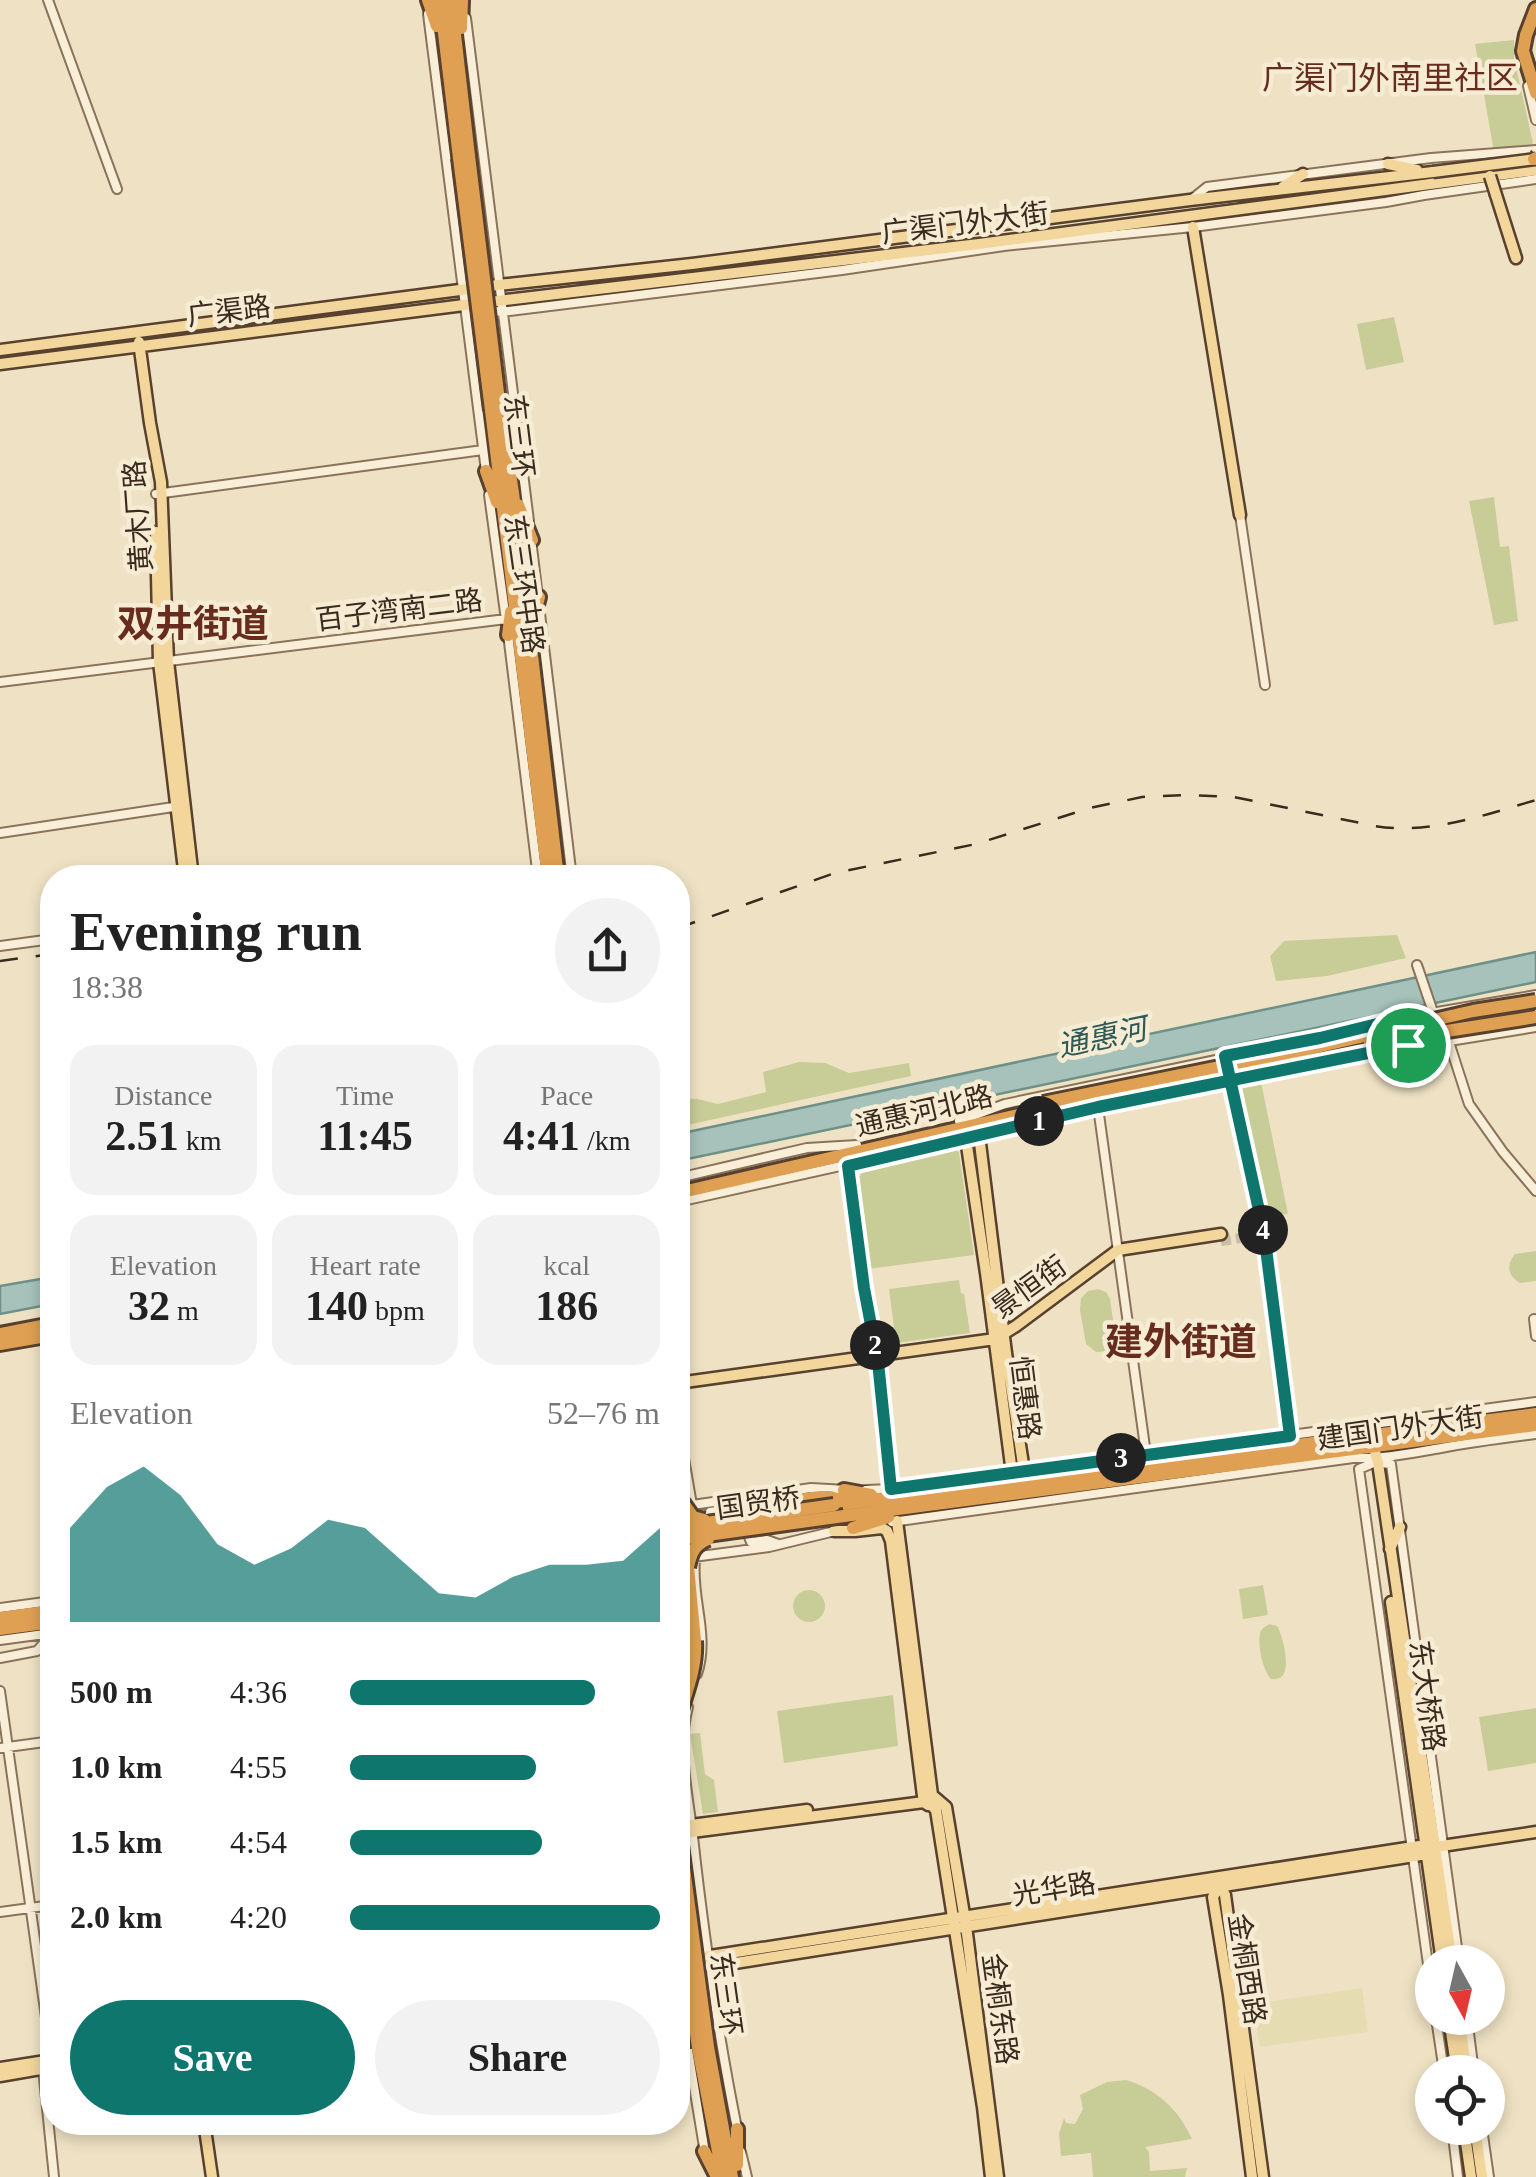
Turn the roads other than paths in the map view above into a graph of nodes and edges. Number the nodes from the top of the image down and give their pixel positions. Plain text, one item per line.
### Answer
1 (48, 0) edge
2 (427, 0) edge
3 (440, 0) edge
4 (451, 0) edge
5 (463, 0) edge
6 (1533, 0) edge
7 (1536, 10) edge
8 (446, 52) junction
9 (1536, 56) edge
10 (459, 66) junction
11 (1532, 76) junction
12 (1536, 93) edge
13 (1536, 120) edge
14 (464, 157) junction
15 (1536, 160) edge
16 (1388, 164) junction
17 (1303, 174) junction
18 (1432, 176) junction
19 (1490, 176) junction
20 (1536, 178) edge
21 (117, 189) dead end
22 (1279, 190) junction
23 (488, 194) junction
24 (451, 199) junction
25 (1190, 200) junction
26 (1193, 226) junction
27 (1516, 258) dead end
28 (498, 285) junction
29 (602, 288) junction
30 (462, 290) junction
31 (625, 296) junction
32 (464, 305) junction
33 (501, 306) junction
34 (135, 332) junction
35 (137, 345) junction
36 (0, 350) edge
37 (507, 356) junction
38 (472, 361) junction
39 (0, 364) edge
40 (496, 410) junction
41 (484, 450) junction
42 (486, 472) junction
43 (159, 493) junction
44 (513, 493) junction
45 (1240, 515) joint
46 (506, 530) junction
47 (532, 540) junction
48 (514, 594) junction
49 (539, 597) junction
50 (506, 619) junction
51 (508, 636) junction
52 (529, 636) junction
53 (164, 661) junction
54 (0, 682) edge
55 (1265, 685) dead end
56 (534, 713) junction
57 (181, 806) junction
58 (0, 833) edge
59 (184, 865) edge
60 (191, 865) edge
61 (536, 865) edge
62 (547, 865) edge
63 (556, 865) edge
64 (570, 865) edge
65 (40, 940) edge
66 (0, 946) edge
67 (1417, 965) dead end
68 (1536, 1001) edge
69 (1433, 1012) junction
70 (1402, 1018) junction
71 (1536, 1022) edge
72 (1449, 1042) junction
73 (1408, 1045) junction
74 (1225, 1056) junction
75 (1230, 1079) junction
76 (1046, 1105) junction
77 (1098, 1107) junction
78 (1025, 1124) junction
79 (964, 1129) junction
80 (979, 1136) junction
81 (860, 1148) junction
82 (969, 1157) junction
83 (818, 1158) junction
84 (848, 1166) junction
85 (794, 1176) junction
86 (690, 1179) edge
87 (690, 1180) edge
88 (984, 1182) junction
89 (690, 1190) edge
90 (1536, 1191) edge
91 (690, 1199) edge
92 (1264, 1233) junction
93 (1246, 1234) tunnel mouth
94 (1221, 1237) tunnel mouth
95 (1118, 1254) junction
96 (1534, 1319) edge
97 (0, 1334) edge
98 (40, 1334) edge
99 (1536, 1336) edge
100 (40, 1337) edge
101 (1000, 1339) junction
102 (0, 1348) edge
103 (877, 1359) junction
104 (690, 1384) edge
105 (1536, 1402) edge
106 (1004, 1410) junction
107 (1536, 1414) edge
108 (1536, 1425) edge
109 (1536, 1434) edge
110 (1291, 1441) junction
111 (1371, 1451) junction
112 (1146, 1454) junction
113 (1022, 1455) junction
114 (1059, 1466) junction
115 (1097, 1471) junction
116 (1155, 1475) junction
117 (1014, 1480) junction
118 (1129, 1489) junction
119 (890, 1494) junction
120 (764, 1495) junction
121 (1037, 1502) junction
122 (690, 1503) edge
123 (746, 1507) junction
124 (844, 1508) junction
125 (690, 1514) edge
126 (897, 1521) junction
127 (717, 1522) junction
128 (690, 1525) edge
129 (1400, 1527) junction
130 (834, 1531) junction
131 (726, 1533) junction
132 (690, 1538) edge
133 (779, 1544) junction
134 (1390, 1550) junction
135 (720, 1554) junction
136 (690, 1556) edge
137 (690, 1560) edge
138 (690, 1562) edge
139 (690, 1591) edge
140 (40, 1603) edge
141 (0, 1608) edge
142 (40, 1612) edge
143 (0, 1618) edge
144 (40, 1624) edge
145 (0, 1629) edge
146 (40, 1635) edge
147 (0, 1640) edge
148 (695, 1641) junction
149 (40, 1647) edge
150 (690, 1654) edge
151 (0, 1658) edge
152 (690, 1677) edge
153 (690, 1685) edge
154 (0, 1690) edge
155 (692, 1694) junction
156 (690, 1701) edge
157 (40, 1743) edge
158 (3, 1748) edge
159 (927, 1796) junction
160 (941, 1808) junction
161 (690, 1824) edge
162 (690, 1824) edge
163 (1536, 1832) edge
164 (1433, 1848) junction
165 (690, 1849) edge
166 (1412, 1852) junction
167 (690, 1877) edge
168 (1220, 1886) junction
169 (40, 1907) edge
170 (32, 1908) junction
171 (0, 1912) edge
172 (961, 1922) junction
173 (1425, 1945) edge
174 (1441, 1945) edge
175 (1449, 1945) edge
176 (1455, 1945) edge
177 (690, 1961) edge
178 (708, 1962) junction
179 (690, 1968) edge
180 (690, 1973) edge
181 (40, 1977) edge
182 (703, 2048) junction
183 (690, 2064) edge
184 (40, 2065) edge
185 (40, 2066) edge
186 (0, 2068) edge
187 (0, 2076) edge
188 (736, 2129) junction
189 (53, 2135) edge
190 (209, 2135) edge
191 (1454, 2145) edge
192 (1466, 2145) edge
193 (1480, 2145) edge
194 (704, 2151) junction
195 (992, 2176) edge
196 (54, 2177) edge
197 (215, 2177) edge
198 (709, 2177) edge
199 (720, 2177) edge
200 (734, 2177) edge
201 (747, 2177) edge
202 (1252, 2177) edge
203 (1263, 2177) edge
204 (1458, 2177) edge
205 (1470, 2177) edge
206 (1485, 2177) edge

1 - 21 street
2 - 8 highway
2 - 24 street, 东三环中路
3 - 8 highway, 东三环
4 - 10 highway, 东三环
5 - 10 highway
5 - 23 street, 东三环中路
6 - 13 street
7 - 11 highway
8 - 14 highway, 东三环
9 - 11 highway
10 - 14 highway, 东三环
11 - 12 highway
14 - 40 highway, 东三环, bridge
15 - 16 street
15 - 18 main road, bridge
15 - 19 main road
16 - 17 street
16 - 18 main road
17 - 22 main road
17 - 25 street
18 - 19 main road
18 - 22 main road, 广渠门外大街
18 - 29 main road, 广渠门外大街
19 - 27 main road, bridge
20 - 26 street, 广渠门外大街
22 - 25 main road, 广渠门外大街
23 - 24 street
23 - 28 street, 东三环中路
24 - 30 street, 东三环中路
25 - 28 main road, 广渠门外大街
26 - 31 street, 广渠门外大街
26 - 45 main road
28 - 30 main road, 广渠门外大街
28 - 33 street, 东三环中路
29 - 31 main road
29 - 33 main road, 广渠门外大街
30 - 32 street, 东三环中路
30 - 34 main road, 广渠路
31 - 33 street, 广渠门外大街
32 - 33 main road, 广渠路
32 - 35 main road, 广渠路
32 - 38 street, 东三环中路
33 - 37 street, 东三环中路
34 - 35 main road, 黄木厂路
34 - 36 main road, 广渠路
35 - 39 main road, 广渠路
35 - 43 main road, 黄木厂路
37 - 38 street
37 - 47 street, 东三环中路
38 - 41 street, 东三环中路
40 - 44 highway, 东三环
40 - 46 highway, 东三环
41 - 42 street, 东三环中路
41 - 43 street
42 - 46 highway
42 - 50 street, 东三环中路
43 - 53 main road, 黄木厂路
44 - 47 highway
44 - 52 highway, 东三环
45 - 55 street
46 - 48 highway, 东三环
47 - 49 street, 东三环中路
48 - 51 highway
48 - 56 highway, 东三环
49 - 52 highway
49 - 64 street, 东三环中路
50 - 51 street, 东三环中路
50 - 53 street, 百子湾南二路
51 - 61 street, 东三环中路
52 - 56 highway, 东三环
53 - 54 street, 百子湾南二路
53 - 57 main road, 黄木厂路
56 - 62 highway, 东三环
56 - 63 highway, 东三环
57 - 58 street
57 - 59 main road, 黄木厂路
57 - 60 main road, 黄木厂路
65 - 66 street
67 - 69 street
68 - 69 street, 通惠河北路
68 - 76 highway, 通惠河北路, bridge
69 - 70 street, 通惠河北路
70 - 73 street
70 - 74 street, 通惠河北路
71 - 72 street, 通惠河北路
71 - 73 highway, bridge
71 - 76 highway, 通惠河北路, bridge
72 - 73 street, 通惠河北路
72 - 90 street
73 - 75 street, 通惠河北路
74 - 75 street
74 - 79 street, 通惠河北路
75 - 77 street, 通惠河北路
75 - 92 street
76 - 79 highway, 通惠河北路
77 - 78 street, 通惠河北路
77 - 95 street
78 - 79 highway
78 - 80 street, 通惠河北路
79 - 80 street, 通惠河北路
79 - 81 highway, 通惠河北路
79 - 82 main road, 恒惠路
79 - 84 street, 通惠河北路
80 - 88 main road, 恒惠路
81 - 83 highway, 通惠河北路
81 - 85 highway
81 - 86 street, 通惠河北路
82 - 88 main road
82 - 101 main road, 恒惠路
83 - 87 highway, 通惠河北路
83 - 89 highway, 通惠河北路
84 - 85 street, 通惠河北路
84 - 103 street
85 - 91 street, 通惠河北路
88 - 101 main road, 恒惠路
92 - 93 main road
92 - 110 street
94 - 95 main road, 景恒街
95 - 101 main road, 景恒街
95 - 112 street
96 - 99 street
97 - 98 highway
100 - 102 highway
101 - 103 main road, 景恒街
101 - 106 main road, 恒惠路
101 - 113 main road, 恒惠路
103 - 104 main road, 景恒街
103 - 119 street
105 - 110 street, 建国门外大街
106 - 113 main road
106 - 117 main road, 恒惠路
107 - 111 highway, 建国门外大街
108 - 111 highway, 建国门外大街
109 - 111 street, 建国门外大街
110 - 111 highway, 建国门外大街
110 - 112 street, 建国门外大街
110 - 115 highway, 建国门外大街
111 - 116 highway, 建国门外大街
111 - 118 street, 建国门外大街
111 - 129 street
111 - 134 main road, 东大桥路
111 - 164 main road, 东大桥路
111 - 166 street
112 - 114 street, 建国门外大街
113 - 117 main road, 恒惠路
114 - 115 highway
114 - 117 street, 建国门外大街
115 - 117 highway, 建国门外大街
116 - 117 highway, 建国门外大街
116 - 118 highway
117 - 119 highway, 建国门外大街
117 - 121 highway
117 - 124 highway, 建国门外大街
118 - 121 street, 建国门外大街
119 - 124 highway, 建国门外大街
120 - 122 street, 建国门外大街
120 - 123 street
120 - 124 street, 建国门外大街
121 - 126 street, 建国门外大街
123 - 124 highway
123 - 133 street
123 - 135 street
124 - 126 street, 建国门外大街
124 - 127 highway, 国贸桥, bridge
124 - 130 street, 建国门外大街
124 - 131 highway, 国贸桥, bridge
125 - 127 highway, bridge
126 - 159 main road
127 - 128 highway, 国贸桥, bridge
129 - 134 main road
129 - 164 street
130 - 133 street, 建国门外大街
130 - 159 main road
131 - 132 highway, 国贸桥, bridge
131 - 136 highway, bridge
133 - 135 street, 建国门外大街
134 - 164 main road, 东大桥路
135 - 137 street, 建国门外大街
138 - 155 street
139 - 148 highway
140 - 141 street
142 - 143 highway
144 - 145 highway
146 - 147 street
148 - 150 highway, bridge
148 - 152 highway, bridge
149 - 151 street
153 - 155 street
154 - 158 street
155 - 156 street
157 - 158 street
158 - 170 street
159 - 160 main road
159 - 161 main road
160 - 162 main road
160 - 172 main road, 金桐东路
163 - 164 main road, 光华路
164 - 166 main road, 光华路
164 - 174 main road, 东大桥路
164 - 175 main road, 东大桥路
164 - 176 street
165 - 178 street
166 - 168 main road, 光华路
166 - 172 main road, 光华路
166 - 173 street
167 - 182 highway, 东三环, bridge
168 - 172 main road, 光华路
168 - 202 main road, 金桐西路
168 - 203 main road, 金桐西路
169 - 170 street
170 - 171 street
170 - 181 street
172 - 178 main road, 光华路
172 - 195 main road, 金桐东路
177 - 178 main road, 光华路
178 - 179 main road, 光华路
178 - 188 street
180 - 182 highway, 东三环, bridge
182 - 199 highway, 东三环
182 - 200 highway, 东三环
183 - 194 street
184 - 186 main road
185 - 187 main road
188 - 200 highway
188 - 201 street
189 - 196 street
190 - 197 main road
191 - 204 street
192 - 205 main road
193 - 206 main road
194 - 198 street
194 - 199 highway

